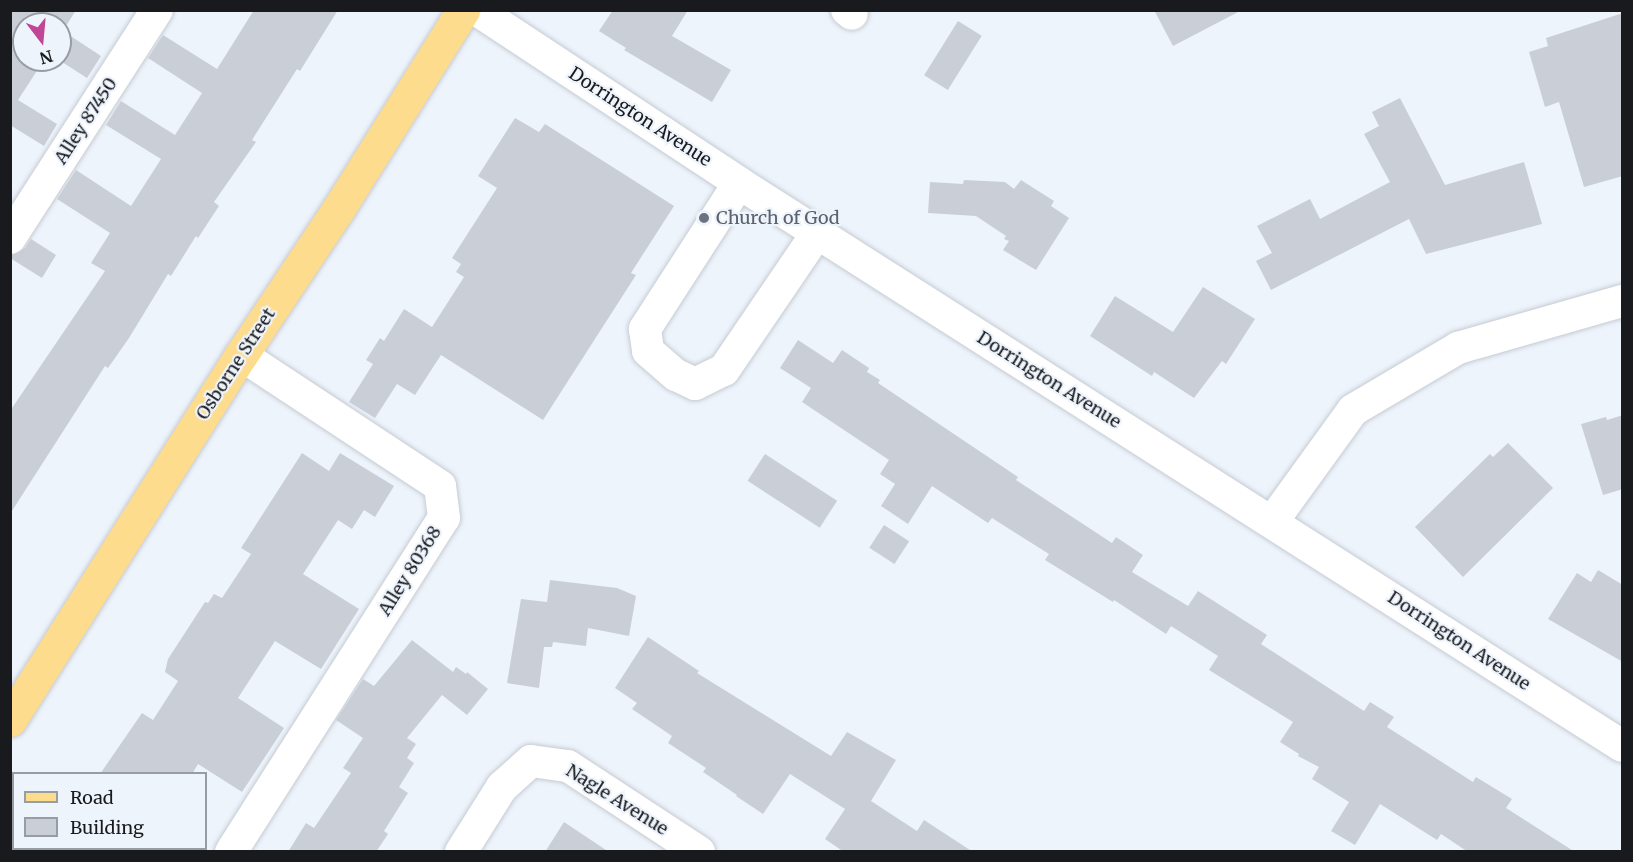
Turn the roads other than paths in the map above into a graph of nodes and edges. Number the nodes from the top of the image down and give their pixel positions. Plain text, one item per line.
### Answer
1 (157, 10) edge
2 (463, 10) edge
3 (477, 10) edge
4 (740, 183) junction
5 (817, 233) junction
6 (13, 235) edge
7 (1623, 301) edge
8 (241, 355) junction
9 (1272, 522) junction
10 (10, 720) edge
11 (1623, 746) edge
12 (231, 852) edge
13 (460, 852) edge
14 (699, 852) edge

1 - 6 street, Alley 87450
2 - 8 main road, Osborne Street
3 - 4 street, Dorrington Avenue
4 - 5 street, Dorrington Avenue
4 - 5 street
5 - 9 street, Dorrington Avenue
7 - 9 street
8 - 10 main road, Osborne Street
8 - 12 street, Alley 80368
9 - 11 street, Dorrington Avenue
13 - 14 street, Nagle Avenue

